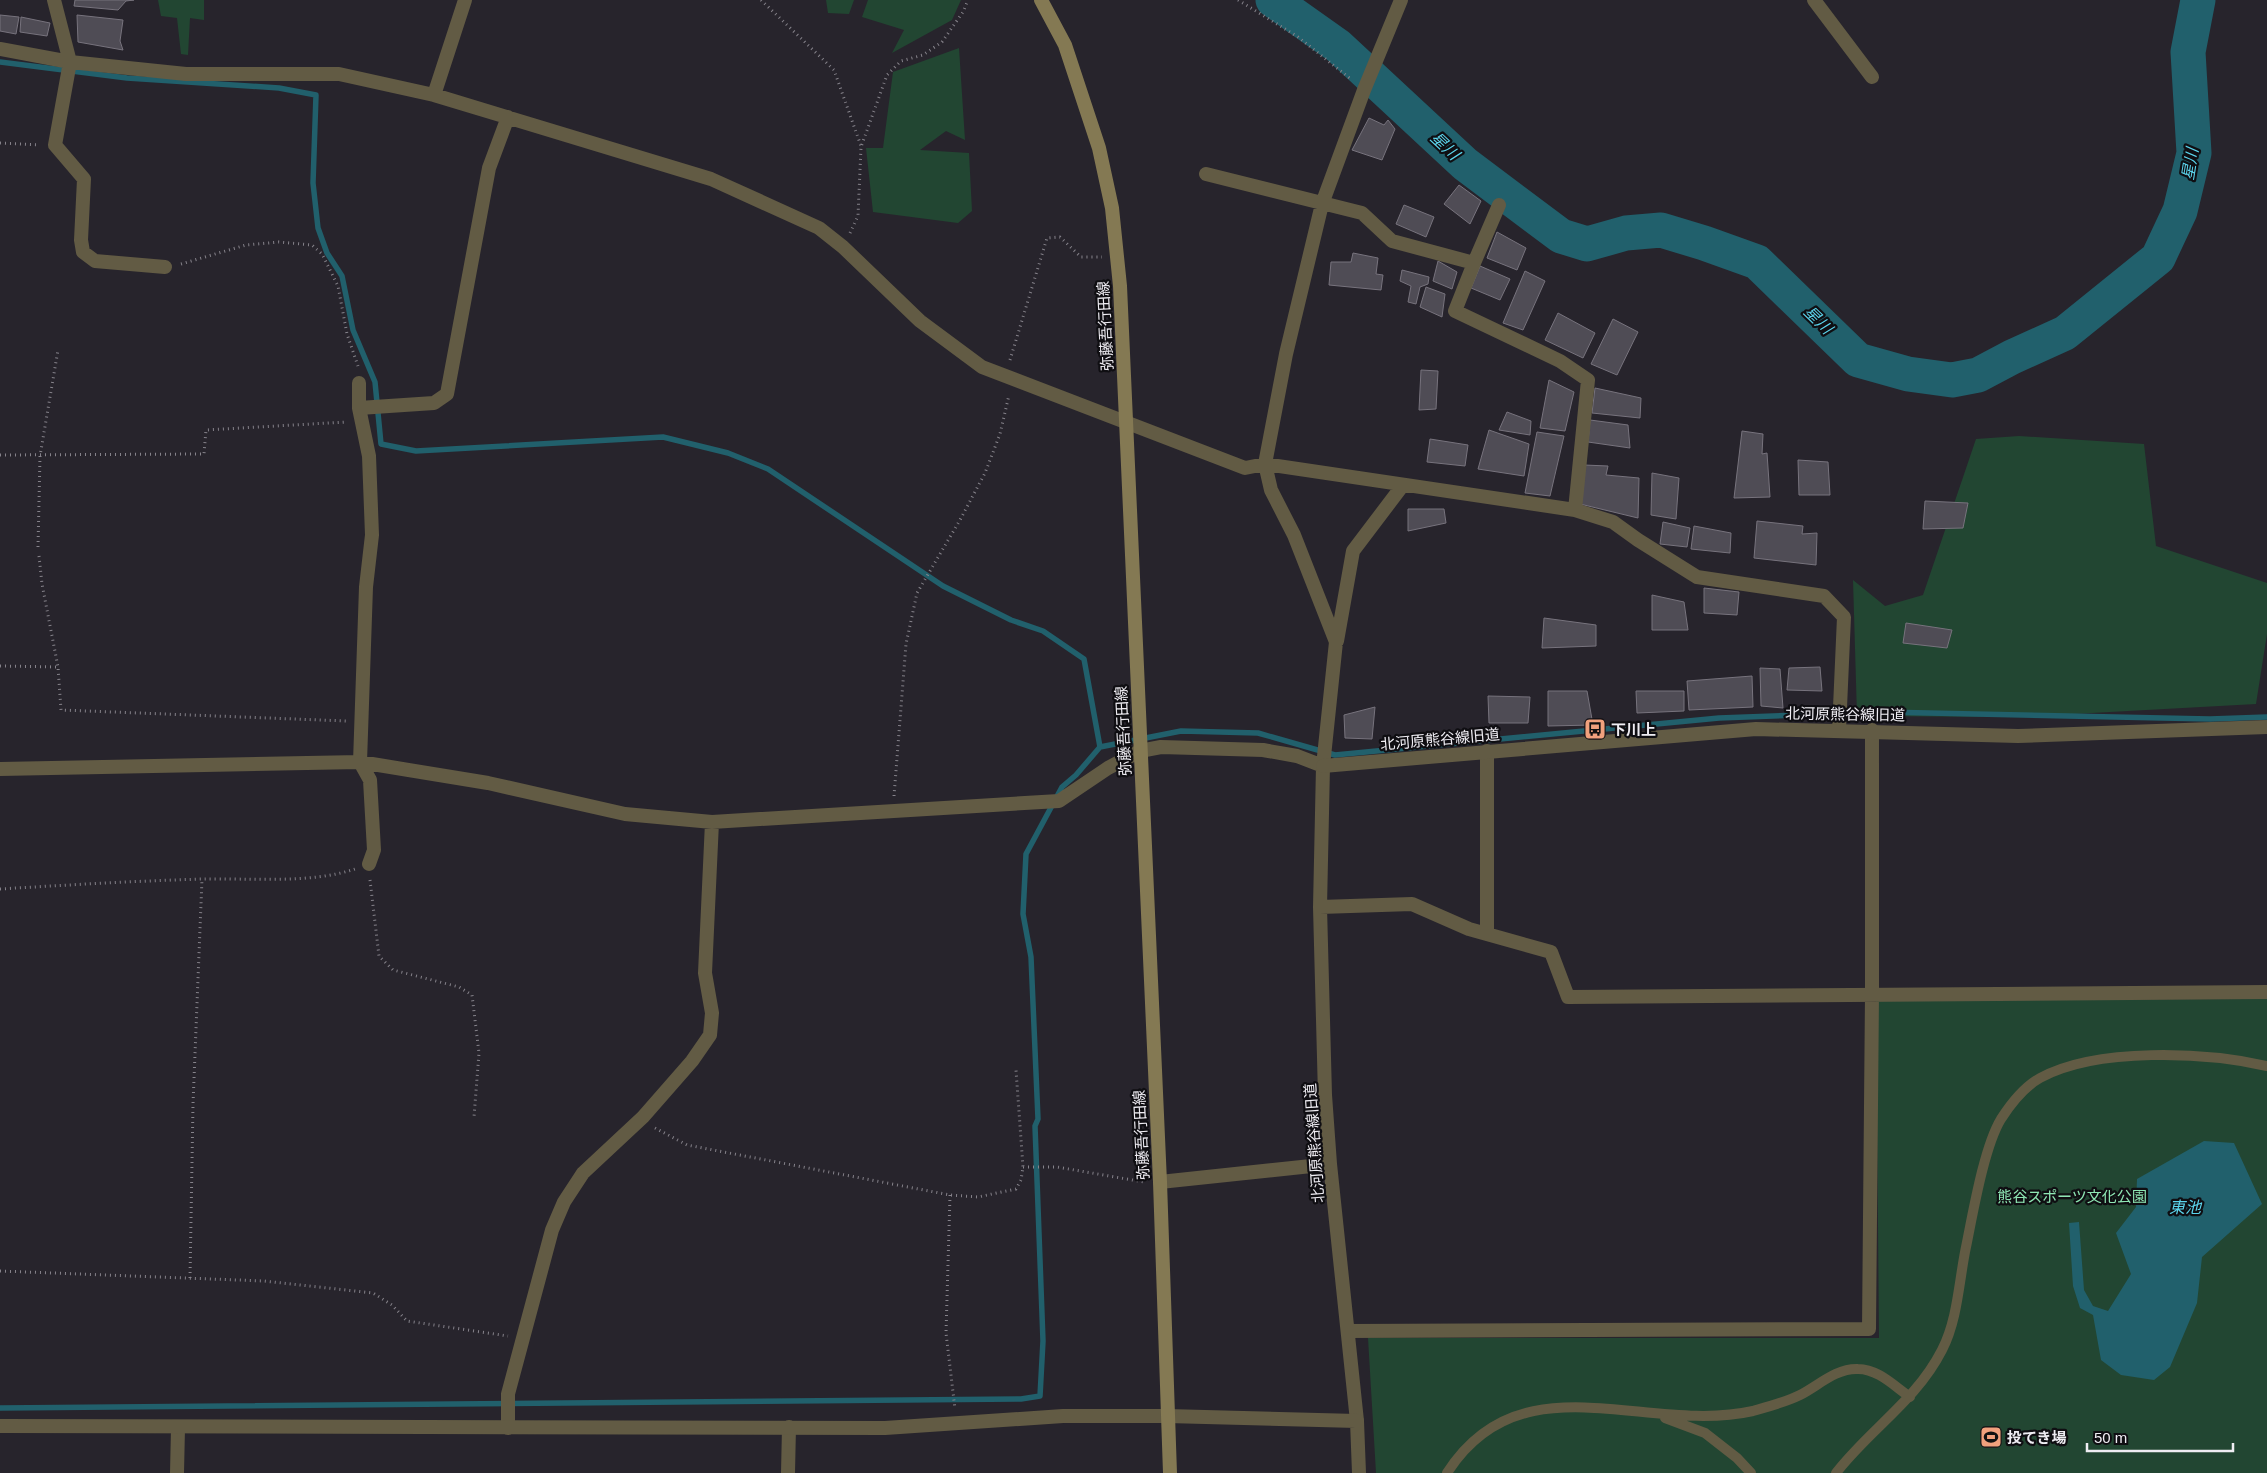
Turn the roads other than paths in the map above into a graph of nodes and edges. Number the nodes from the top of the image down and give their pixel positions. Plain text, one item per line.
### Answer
1 (54, 0) edge
2 (465, 0) edge
3 (1041, 0) edge
4 (1401, 0) edge
5 (1814, 0) edge
6 (0, 49) edge
7 (70, 62) junction
8 (1872, 77) dead end
9 (434, 95) junction
10 (508, 117) junction
11 (1206, 174) dead end
12 (1322, 204) junction
13 (1500, 205) dead end
14 (1474, 263) junction
15 (165, 267) road end
16 (359, 383) road end
17 (360, 414) junction
18 (1126, 421) junction
19 (1266, 464) junction
20 (1403, 485) junction
21 (1575, 510) junction
22 (1336, 642) junction
23 (2267, 728) edge
24 (1839, 730) junction
25 (1872, 730) junction
26 (1140, 751) junction
27 (1487, 751) junction
28 (360, 762) junction
29 (1323, 766) junction
30 (0, 769) edge
31 (712, 822) junction
32 (369, 864) road end
33 (1320, 907) junction
34 (1487, 934) junction
35 (2267, 992) edge
36 (1872, 994) junction
37 (2267, 1066) edge
38 (1330, 1164) junction
39 (1160, 1182) junction
40 (1348, 1331) junction
41 (1910, 1397) junction
42 (1657, 1415) junction
43 (1168, 1416) junction
44 (1357, 1421) junction
45 (0, 1426) edge
46 (789, 1427) junction
47 (178, 1428) junction
48 (508, 1428) junction
49 (177, 1473) edge
50 (788, 1473) edge
51 (1170, 1473) edge
52 (1358, 1473) edge
53 (1446, 1473) edge
54 (1751, 1473) edge
55 (1836, 1473) edge

1 - 7 street
2 - 9 street
3 - 18 main road, 弥藤吾行田線
4 - 12 street
5 - 8 street
6 - 7 street
7 - 9 street
7 - 15 street
9 - 10 street
10 - 17 street
10 - 18 street
11 - 12 street
12 - 14 street
12 - 19 street
13 - 14 street
14 - 21 street
16 - 17 street
17 - 28 street
18 - 19 street
18 - 26 main road, 弥藤吾行田線
19 - 20 street
19 - 22 street
20 - 21 street
20 - 22 street
21 - 24 street
22 - 29 street
23 - 25 street, 北河原熊谷線旧道
24 - 25 street, 北河原熊谷線旧道
24 - 27 street, 北河原熊谷線旧道
25 - 36 street
26 - 29 street
26 - 31 street
26 - 39 main road, 弥藤吾行田線
27 - 29 street, 北河原熊谷線旧道
27 - 34 street
28 - 30 street
28 - 31 street
28 - 32 street
29 - 33 street, 北河原熊谷線旧道
31 - 48 street
33 - 34 street
33 - 38 street, 北河原熊谷線旧道
34 - 36 street
35 - 36 street
36 - 40 street
37 - 41 lane
38 - 39 street
38 - 40 street, 北河原熊谷線旧道
39 - 43 main road, 弥藤吾行田線
40 - 44 street, 北河原熊谷線旧道
41 - 42 lane
41 - 55 lane
42 - 53 lane
42 - 54 lane
43 - 44 street
43 - 46 street
43 - 51 main road, 弥藤吾行田線
44 - 52 street, 北河原熊谷線旧道
45 - 47 street
46 - 48 street
46 - 50 street
47 - 48 street
47 - 49 street

